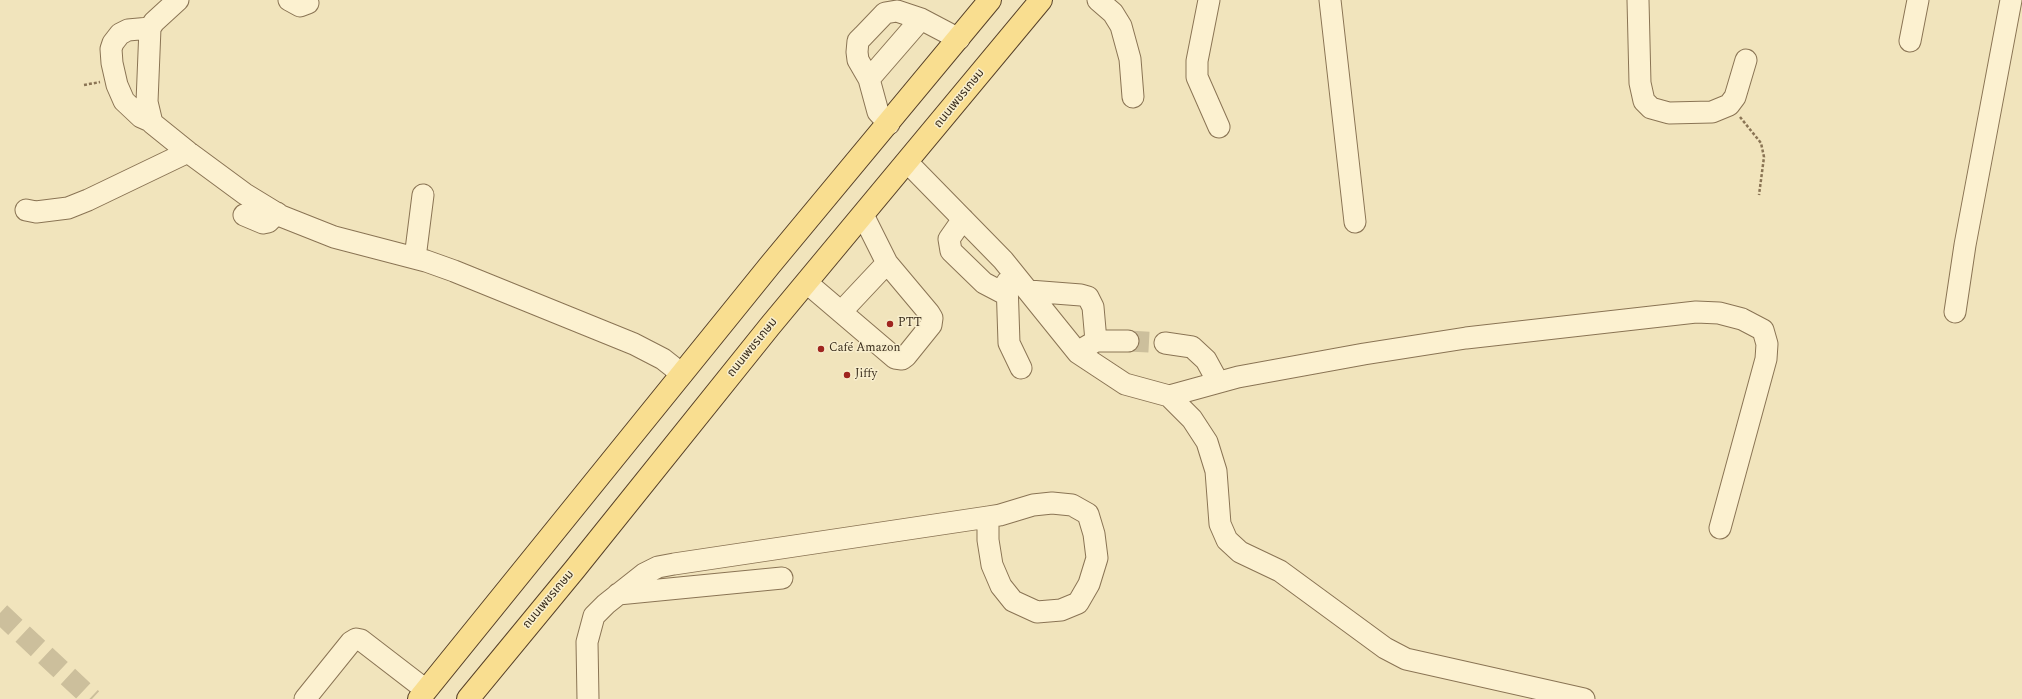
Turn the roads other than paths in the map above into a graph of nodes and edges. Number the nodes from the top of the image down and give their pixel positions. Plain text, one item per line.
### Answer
1 (178, 0) edge
2 (990, 0) edge
3 (1041, 0) edge
4 (1098, 0) edge
5 (1209, 0) edge
6 (1330, 0) edge
7 (1638, 0) edge
8 (1918, 0) edge
9 (2011, 0) edge
10 (921, 19) junction
11 (150, 28) junction
12 (959, 38) junction
13 (1910, 41) dead end
14 (1746, 60) dead end
15 (869, 79) junction
16 (1133, 97) dead end
17 (150, 121) junction
18 (889, 124) junction
19 (1219, 127) dead end
20 (188, 152) junction
21 (908, 163) junction
22 (423, 195) dead end
23 (26, 210) dead end
24 (277, 213) junction
25 (244, 215) dead end
26 (862, 215) junction
27 (963, 219) junction
28 (1355, 222) dead end
29 (415, 258) junction
30 (887, 263) junction
31 (1007, 265) junction
32 (807, 283) junction
33 (1029, 291) junction
34 (1007, 295) junction
35 (841, 312) junction
36 (1955, 312) dead end
37 (1096, 341) junction
38 (1128, 341) tunnel mouth
39 (1165, 343) tunnel mouth
40 (1078, 352) junction
41 (1021, 368) dead end
42 (682, 374) junction
43 (1218, 382) junction
44 (1169, 396) junction
45 (988, 517) junction
46 (1720, 528) dead end
47 (782, 578) dead end
48 (617, 594) junction
49 (422, 695) edge
50 (305, 699) edge
51 (468, 699) edge
52 (588, 699) edge
53 (1584, 699) edge

1 - 11 street
2 - 12 main road
3 - 21 main road, ถนนเพชรเกษม
4 - 16 street
5 - 19 street
6 - 28 street
7 - 14 street
8 - 13 street
9 - 36 street
10 - 12 street
10 - 15 street
10 - 15 street
11 - 17 street
11 - 17 street
12 - 18 main road
15 - 18 street
17 - 20 street
18 - 42 main road
20 - 23 street
20 - 24 street
21 - 26 main road, ถนนเพชรเกษม
21 - 27 street
22 - 29 street
24 - 25 street
24 - 29 street
26 - 30 street
26 - 32 main road, ถนนเพชรเกษม
27 - 31 street
27 - 34 street
29 - 42 street
30 - 35 street
30 - 35 street
31 - 33 street
31 - 34 street
32 - 35 street
32 - 51 main road, ถนนเพชรเกษม
33 - 37 street
33 - 40 street
34 - 41 street
37 - 38 street
37 - 40 street
39 - 43 street
40 - 44 street
42 - 49 main road
43 - 44 street
43 - 46 street
44 - 53 street
45 - 45 street
45 - 48 street
47 - 48 street
48 - 52 street
49 - 50 street

